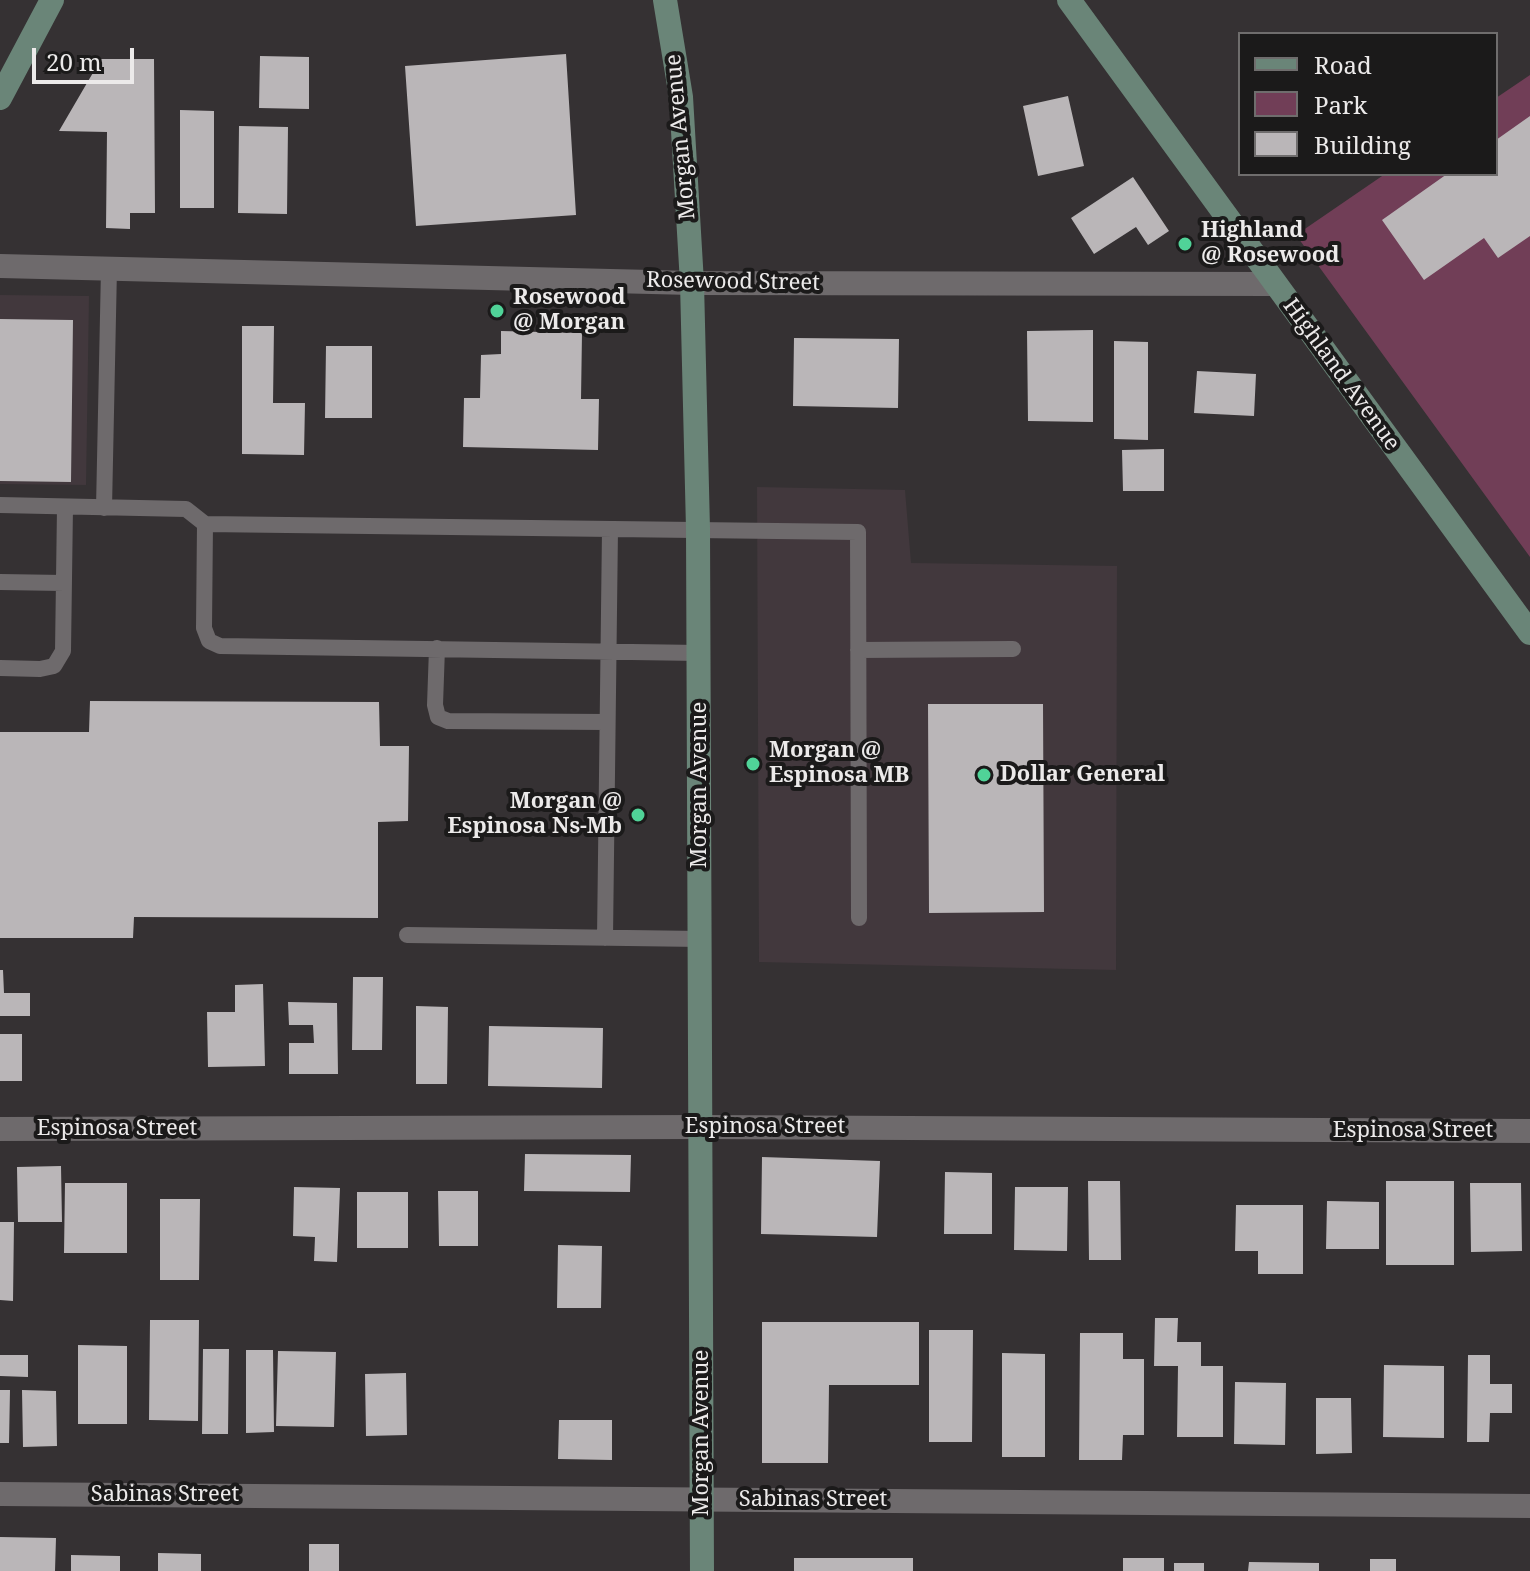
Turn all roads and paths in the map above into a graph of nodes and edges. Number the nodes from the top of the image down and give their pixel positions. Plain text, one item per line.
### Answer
1 (52, 0) edge
2 (665, 0) edge
3 (1069, 0) edge
4 (0, 98) edge
5 (0, 266) edge
6 (109, 268) junction
7 (692, 283) junction
8 (1274, 284) junction
9 (0, 505) edge
10 (65, 507) junction
11 (104, 508) junction
12 (205, 524) junction
13 (610, 529) junction
14 (698, 529) junction
15 (0, 582) edge
16 (64, 583) junction
17 (1530, 633) edge
18 (437, 648) junction
19 (1013, 649) dead end
20 (858, 650) junction
21 (608, 651) junction
22 (700, 653) junction
23 (0, 668) edge
24 (607, 722) junction
25 (859, 918) dead end
26 (407, 935) dead end
27 (605, 938) junction
28 (701, 939) junction
29 (701, 1127) junction
30 (0, 1129) edge
31 (1530, 1131) edge
32 (0, 1494) edge
33 (702, 1499) junction
34 (1530, 1506) edge
35 (702, 1571) edge

1 - 4 main road
2 - 7 main road, Morgan Avenue
3 - 8 main road, Highland Avenue
5 - 6 street, Rosewood Street
6 - 7 street, Rosewood Street
6 - 11 lane
7 - 8 street, Rosewood Street
7 - 14 main road, Morgan Avenue
8 - 17 main road, Highland Avenue
9 - 10 lane
10 - 11 lane
10 - 16 lane
11 - 12 lane
12 - 13 lane
12 - 18 lane
13 - 14 lane
13 - 21 lane
14 - 20 lane
14 - 22 main road, Morgan Avenue
15 - 16 lane
16 - 23 lane
18 - 21 lane
18 - 24 lane
19 - 20 lane
20 - 25 lane
21 - 22 lane
21 - 24 lane
22 - 28 main road, Morgan Avenue
24 - 27 lane
26 - 27 lane
27 - 28 lane
28 - 29 main road, Morgan Avenue
29 - 30 street, Espinosa Street
29 - 31 street, Espinosa Street
29 - 33 main road, Morgan Avenue
32 - 33 street, Sabinas Street
33 - 34 street, Sabinas Street
33 - 35 main road, Morgan Avenue

